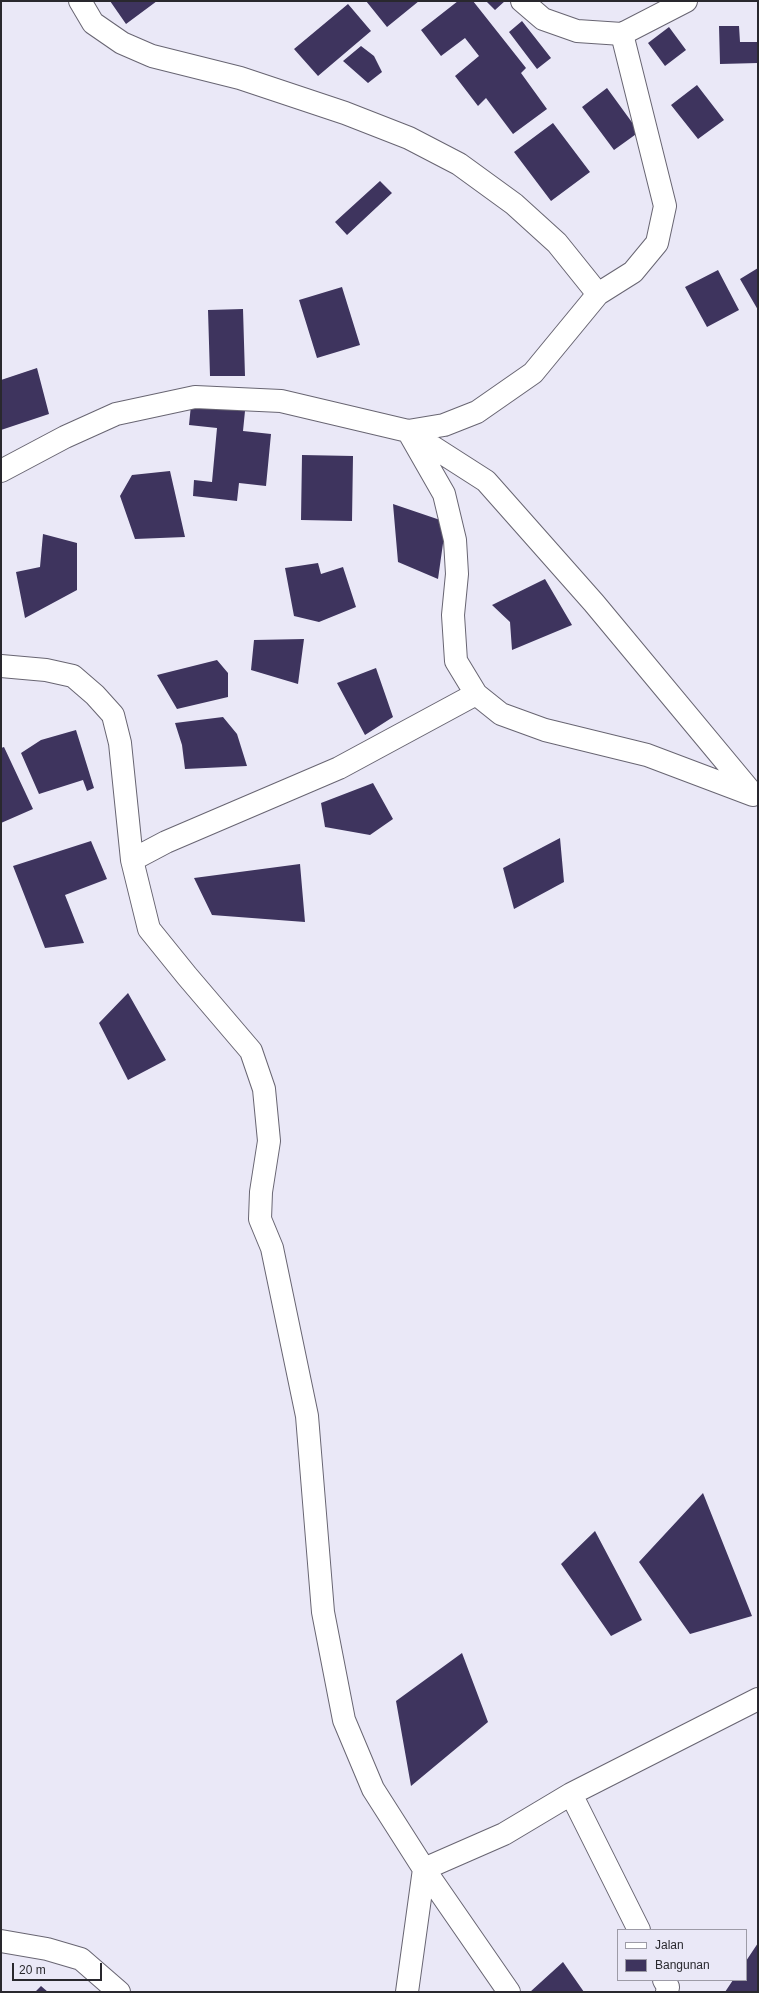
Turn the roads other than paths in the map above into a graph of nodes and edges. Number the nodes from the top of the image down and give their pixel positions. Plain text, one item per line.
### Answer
1 (80, 1) edge
2 (522, 1) edge
3 (686, 1) edge
4 (622, 34) junction
5 (598, 294) junction
6 (408, 431) junction
7 (1, 471) edge
8 (1, 666) edge
9 (476, 694) junction
10 (756, 796) edge
11 (132, 860) junction
12 (758, 1699) edge
13 (571, 1794) junction
14 (424, 1869) junction
15 (638, 1929) edge
16 (1, 1941) edge
17 (665, 1981) edge
18 (119, 1992) edge
19 (407, 1992) edge
20 (509, 1992) edge
21 (667, 1992) edge

1 - 5 street
2 - 4 street
3 - 4 street
4 - 5 street
5 - 6 street
6 - 7 street
6 - 9 street
6 - 10 street
8 - 11 street
9 - 10 street
9 - 11 street
11 - 14 street
12 - 13 street
13 - 14 street
13 - 15 street
14 - 19 street
14 - 20 street
16 - 18 street
17 - 21 street

